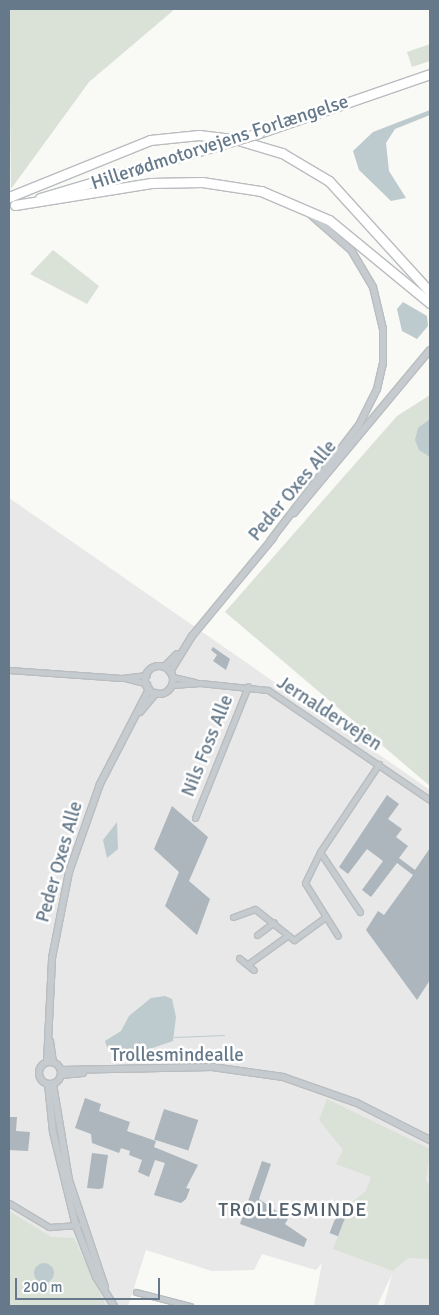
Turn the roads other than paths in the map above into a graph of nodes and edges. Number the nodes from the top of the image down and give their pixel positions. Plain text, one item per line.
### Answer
1 (430, 74) edge
2 (177, 182) junction
3 (9, 197) edge
4 (12, 206) edge
5 (430, 292) edge
6 (430, 303) edge
7 (430, 350) edge
8 (270, 541) junction
9 (180, 651) junction
10 (164, 667) junction
11 (9, 670) edge
12 (147, 675) junction
13 (172, 675) junction
14 (122, 678) junction
15 (200, 683) junction
16 (172, 685) junction
17 (248, 686) junction
18 (148, 687) junction
19 (156, 693) junction
20 (136, 717) junction
21 (379, 764) junction
22 (430, 800) edge
23 (195, 818) dead end
24 (320, 852) junction
25 (360, 912) dead end
26 (233, 917) dead end
27 (326, 917) junction
28 (274, 922) junction
29 (257, 935) dead end
30 (288, 936) junction
31 (338, 936) dead end
32 (239, 958) dead end
33 (248, 964) junction
34 (254, 970) dead end
35 (50, 1062) junction
36 (61, 1073) junction
37 (51, 1084) junction
38 (430, 1140) edge
39 (9, 1203) edge
40 (79, 1225) junction
41 (136, 1292) dead end
42 (114, 1306) edge
43 (190, 1306) edge

1 - 4 highway, Hillerødmotorvejens Forlængelse, bridge
2 - 4 highway
2 - 6 highway
2 - 8 street
3 - 5 highway
7 - 8 street, Peder Oxes Alle
8 - 9 street, Peder Oxes Alle
9 - 10 street, Peder Oxes Alle
9 - 13 street, Peder Oxes Alle
10 - 12 street
10 - 13 street
11 - 14 street
12 - 14 street
12 - 18 street
13 - 15 street, Jernaldervejen
13 - 16 street
14 - 18 street
15 - 16 street, Jernaldervejen
15 - 17 street, Jernaldervejen
16 - 19 street
17 - 21 street, Jernaldervejen
17 - 23 street, Nils Foss Alle
18 - 19 street
18 - 20 street, Peder Oxes Alle
19 - 20 street, Peder Oxes Alle
20 - 35 street, Peder Oxes Alle
21 - 22 street, Jernaldervejen
21 - 24 street
24 - 25 street
24 - 27 street
26 - 28 street
27 - 30 street
27 - 31 street
28 - 29 street
28 - 30 street
30 - 33 street
32 - 33 street
33 - 34 street
35 - 36 street
35 - 37 street, Peder Oxes Alle
36 - 37 street
36 - 38 street, Trollesmindealle
37 - 40 street
39 - 40 street
40 - 42 street
41 - 43 street

